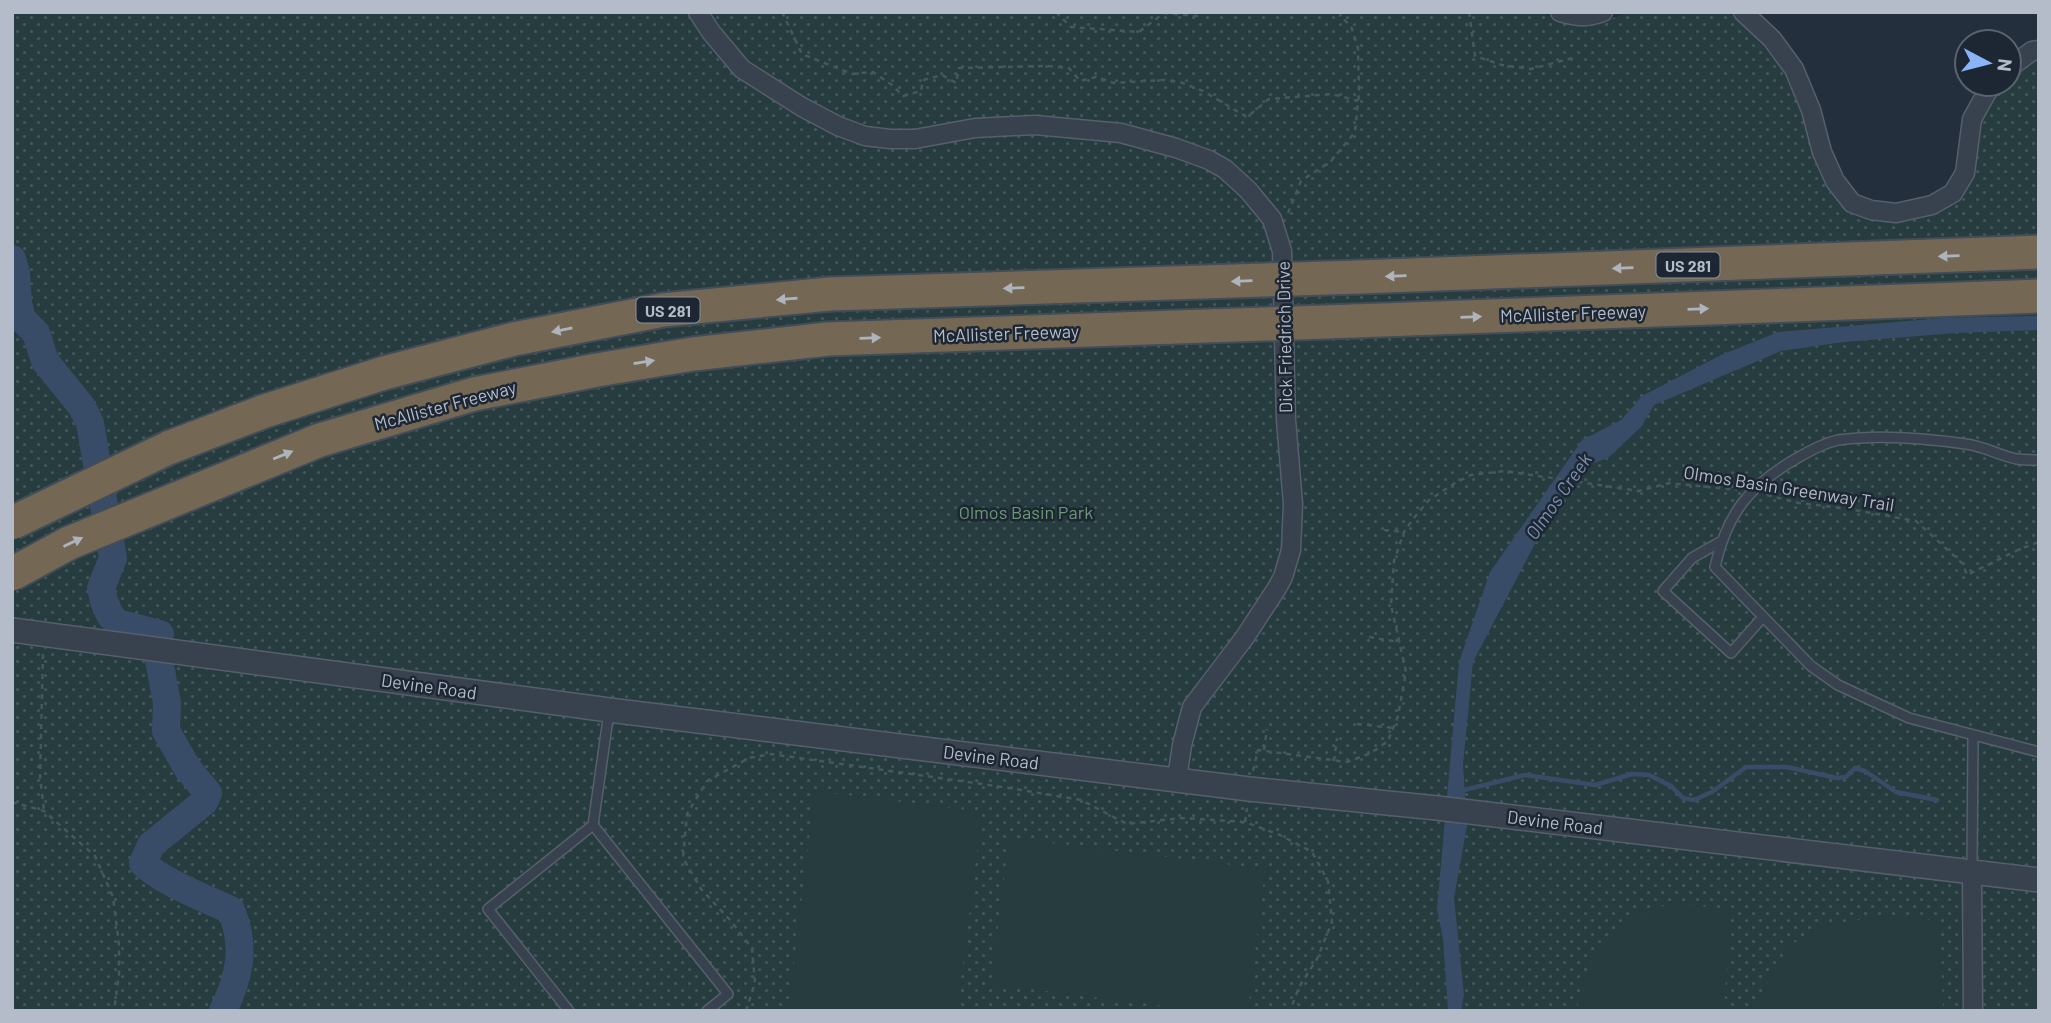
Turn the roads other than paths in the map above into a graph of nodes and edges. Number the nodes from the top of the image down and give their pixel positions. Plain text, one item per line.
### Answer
1 (698, 12) edge
2 (1560, 12) edge
3 (1603, 12) edge
4 (1743, 12) edge
5 (2039, 50) edge
6 (2023, 58) edge
7 (1984, 98) edge
8 (2028, 253) edge
9 (2039, 296) edge
10 (2039, 460) edge
11 (12, 523) edge
12 (1720, 542) junction
13 (12, 574) edge
14 (1763, 617) junction
15 (12, 630) edge
16 (609, 710) junction
17 (1973, 735) junction
18 (2039, 752) edge
19 (1177, 779) junction
20 (593, 825) junction
21 (1972, 872) junction
22 (2039, 880) edge
23 (569, 1011) edge
24 (707, 1011) edge
25 (1973, 1011) edge

1 - 19 street, Dick Friedrich Drive
2 - 3 street
4 - 7 street
5 - 6 street
8 -> 11 highway, US 281, bridge
13 -> 9 highway, McAllister Freeway, bridge
10 - 12 lane
12 - 14 lane
12 - 14 lane
14 - 17 lane
15 - 16 street, Devine Road
16 - 19 street, Devine Road
16 - 20 lane
17 - 18 lane
17 - 21 lane
19 - 21 street, Devine Road
20 - 23 lane
20 - 24 lane
21 - 22 street, Devine Road
21 - 25 street

